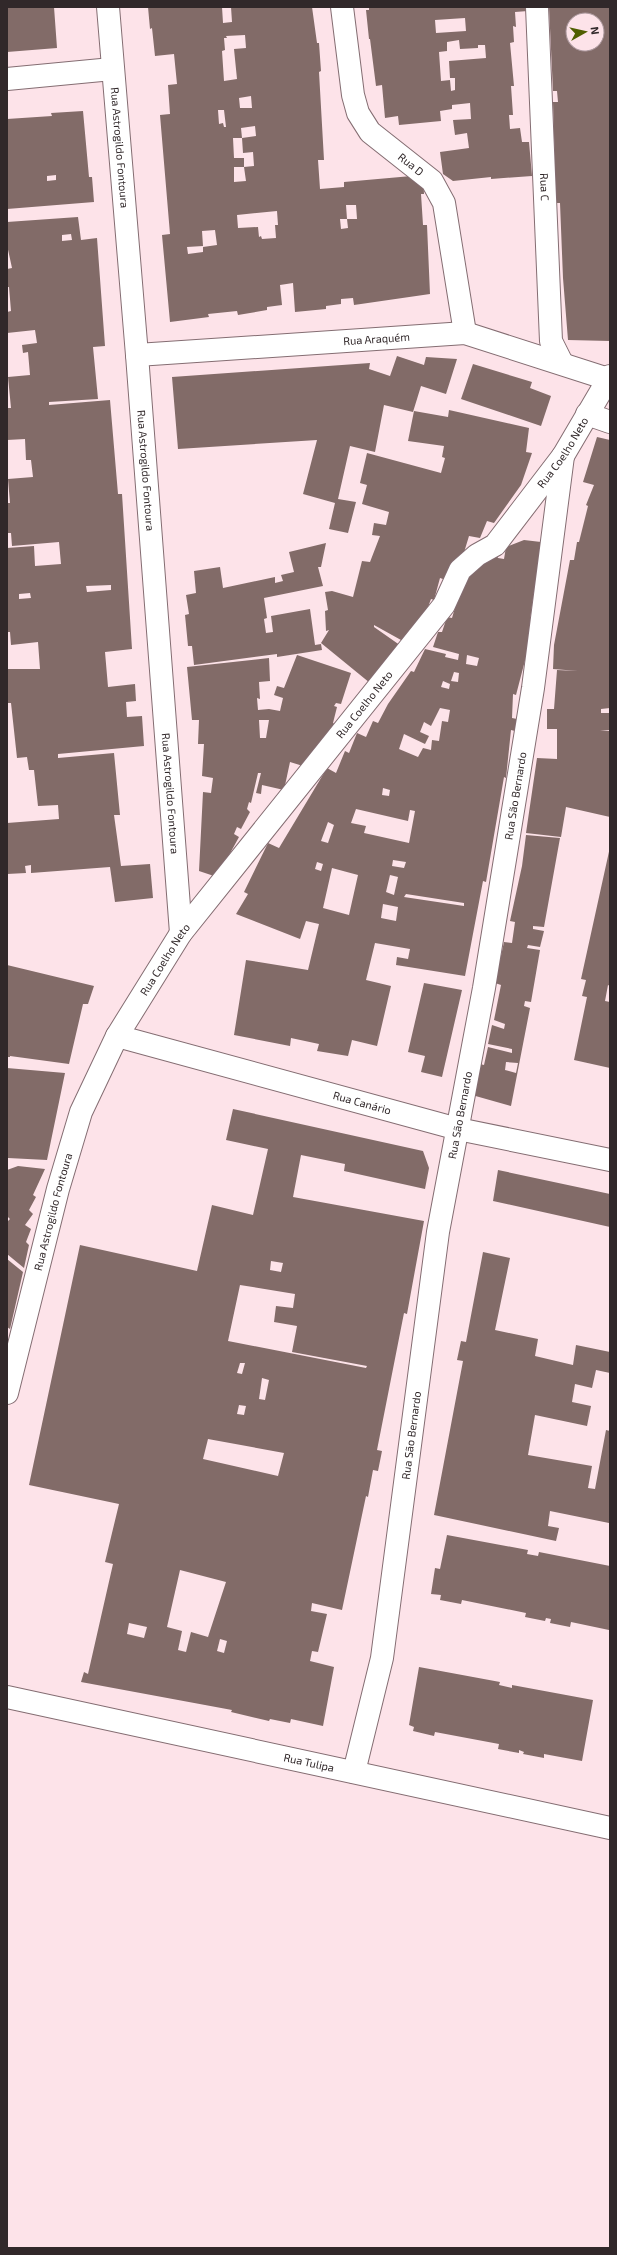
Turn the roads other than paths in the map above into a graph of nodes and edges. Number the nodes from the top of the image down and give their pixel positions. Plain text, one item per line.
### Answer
1 (108, 7) edge
2 (342, 7) edge
3 (537, 7) edge
4 (112, 69) junction
5 (7, 79) edge
6 (466, 333) junction
7 (137, 356) junction
8 (562, 363) junction
9 (609, 377) edge
10 (587, 414) junction
11 (610, 422) edge
12 (563, 456) junction
13 (181, 933) junction
14 (117, 1036) junction
15 (458, 1129) junction
16 (610, 1160) edge
17 (7, 1393) edge
18 (7, 1697) edge
19 (354, 1772) junction
20 (610, 1828) edge

1 - 4 street, Rua Astrogildo Fontoura
2 - 6 street, Rua D
3 - 8 street, Rua C
4 - 5 street
4 - 7 street, Rua Astrogildo Fontoura
6 - 7 street, Rua Araquém
6 - 8 street, Rua Araquém
7 - 13 street, Rua Astrogildo Fontoura
8 - 9 street, Rua Araquém
9 - 10 street, Rua Coelho Neto
10 - 11 street
10 - 12 street, Rua Coelho Neto
12 - 13 street, Rua Coelho Neto
12 - 15 street, Rua São Bernardo
13 - 14 street, Rua Coelho Neto
14 - 15 street, Rua Canário
14 - 17 street, Rua Astrogildo Fontoura
15 - 16 street, Rua Canário
15 - 19 street, Rua São Bernardo
18 - 19 street, Rua Tulipa
19 - 20 street, Rua Tulipa

